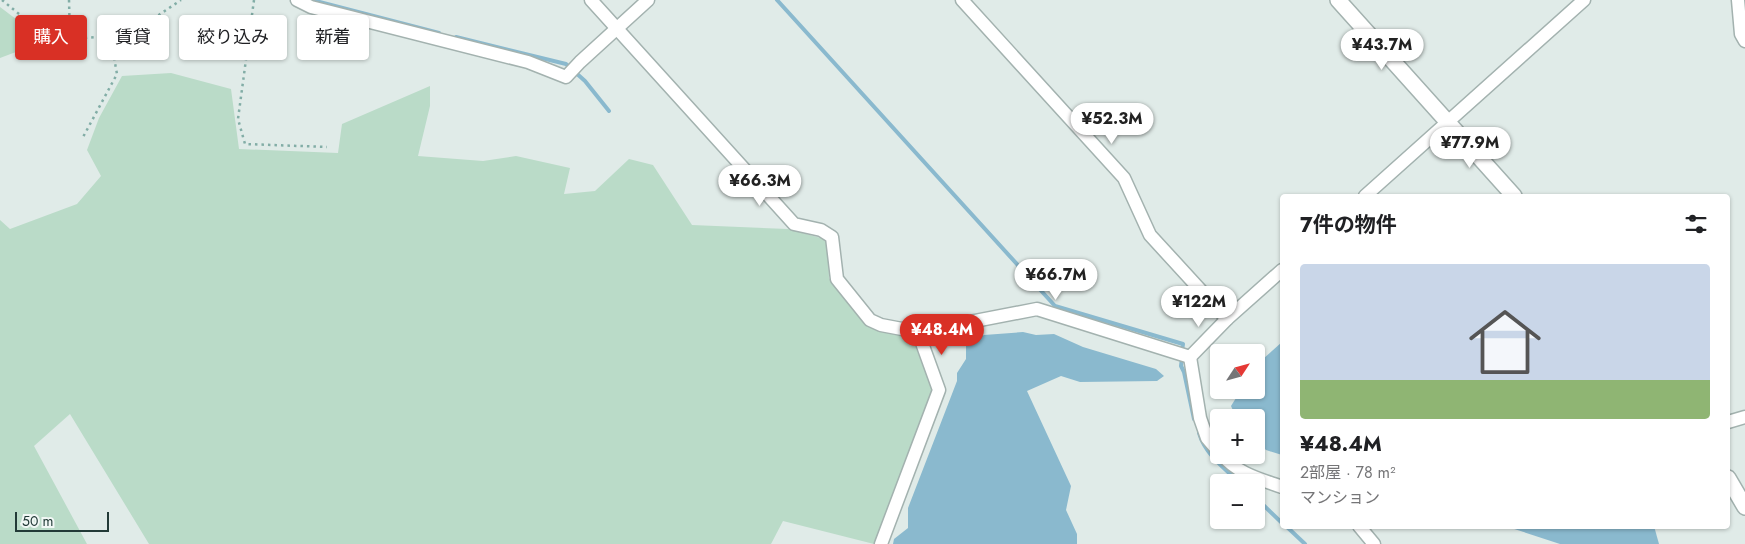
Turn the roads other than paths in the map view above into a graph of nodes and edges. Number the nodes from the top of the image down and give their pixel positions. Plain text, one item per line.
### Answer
1 (297, 0) edge
2 (591, 0) edge
3 (648, 0) edge
4 (962, 0) edge
5 (1338, 0) edge
6 (1584, 0) edge
7 (1738, 0) edge
8 (617, 28) junction
9 (1745, 41) edge
10 (1448, 122) junction
11 (1367, 194) edge
12 (1512, 194) edge
13 (1280, 272) edge
14 (1227, 319) junction
15 (918, 332) junction
16 (1190, 356) junction
17 (1745, 417) edge
18 (1730, 421) edge
19 (1210, 442) edge
20 (1230, 464) edge
21 (1730, 481) edge
22 (1280, 486) edge
23 (1745, 507) edge
24 (1362, 529) edge
25 (881, 544) edge
26 (1374, 544) edge

1 - 8 street
2 - 8 street
3 - 8 street
4 - 14 street
5 - 10 street
6 - 10 street
7 - 9 street
8 - 15 street
10 - 11 street
10 - 12 street
13 - 14 street
14 - 16 street
15 - 16 street
15 - 25 street
16 - 19 street
17 - 18 street
20 - 22 street
21 - 23 street
24 - 26 street

